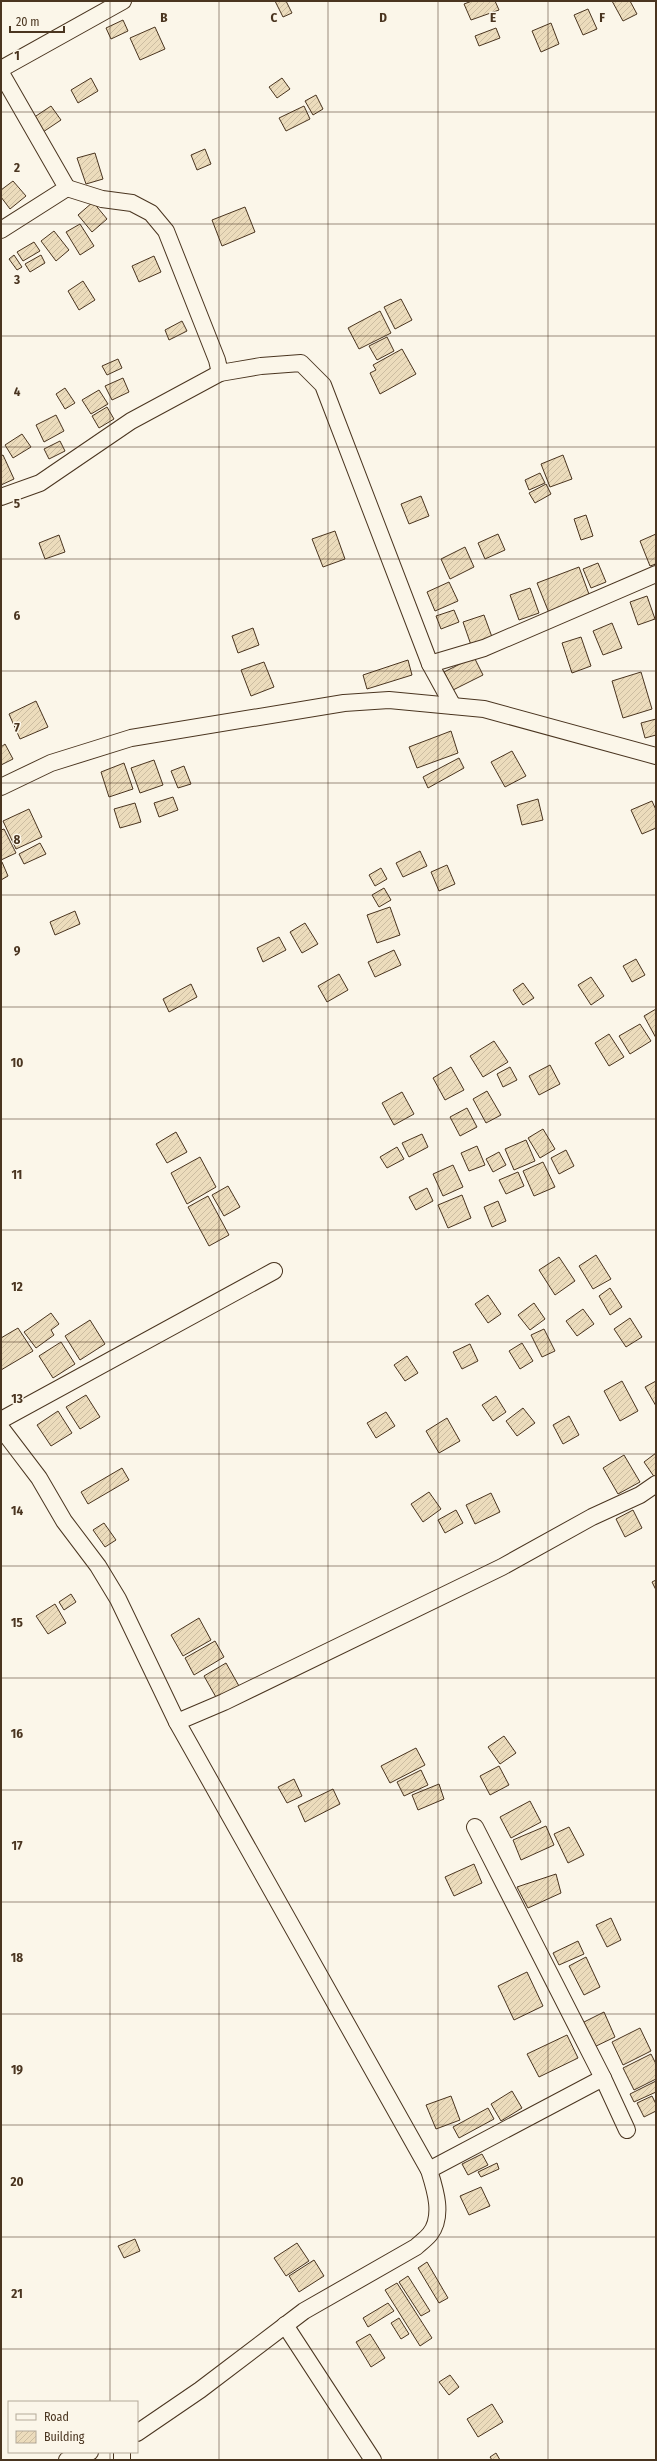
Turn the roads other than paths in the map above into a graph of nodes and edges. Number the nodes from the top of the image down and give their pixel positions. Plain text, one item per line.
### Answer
1 (123, 1) edge
2 (1, 68) edge
3 (1, 73) edge
4 (67, 188) junction
5 (1, 230) edge
6 (220, 373) junction
7 (1, 497) edge
8 (656, 574) edge
9 (430, 664) junction
10 (453, 706) junction
11 (656, 756) edge
12 (1, 787) edge
13 (274, 1271) dead end
14 (1, 1420) edge
15 (1, 1428) edge
16 (656, 1484) edge
17 (177, 1722) junction
18 (475, 1828) dead end
19 (602, 2078) junction
20 (627, 2130) dead end
21 (429, 2170) junction
22 (285, 2325) junction
23 (138, 2432) edge
24 (87, 2453) edge
25 (67, 2460) edge
26 (373, 2460) edge

1 - 2 street
3 - 4 street
4 - 5 street
4 - 6 street
6 - 7 street
6 - 9 street
8 - 9 street
9 - 10 street
10 - 11 street
10 - 12 street
13 - 14 street
15 - 17 street
16 - 17 street
17 - 21 street
18 - 19 street
19 - 20 street
19 - 21 street
21 - 22 street
22 - 23 street
22 - 26 street
24 - 25 street

